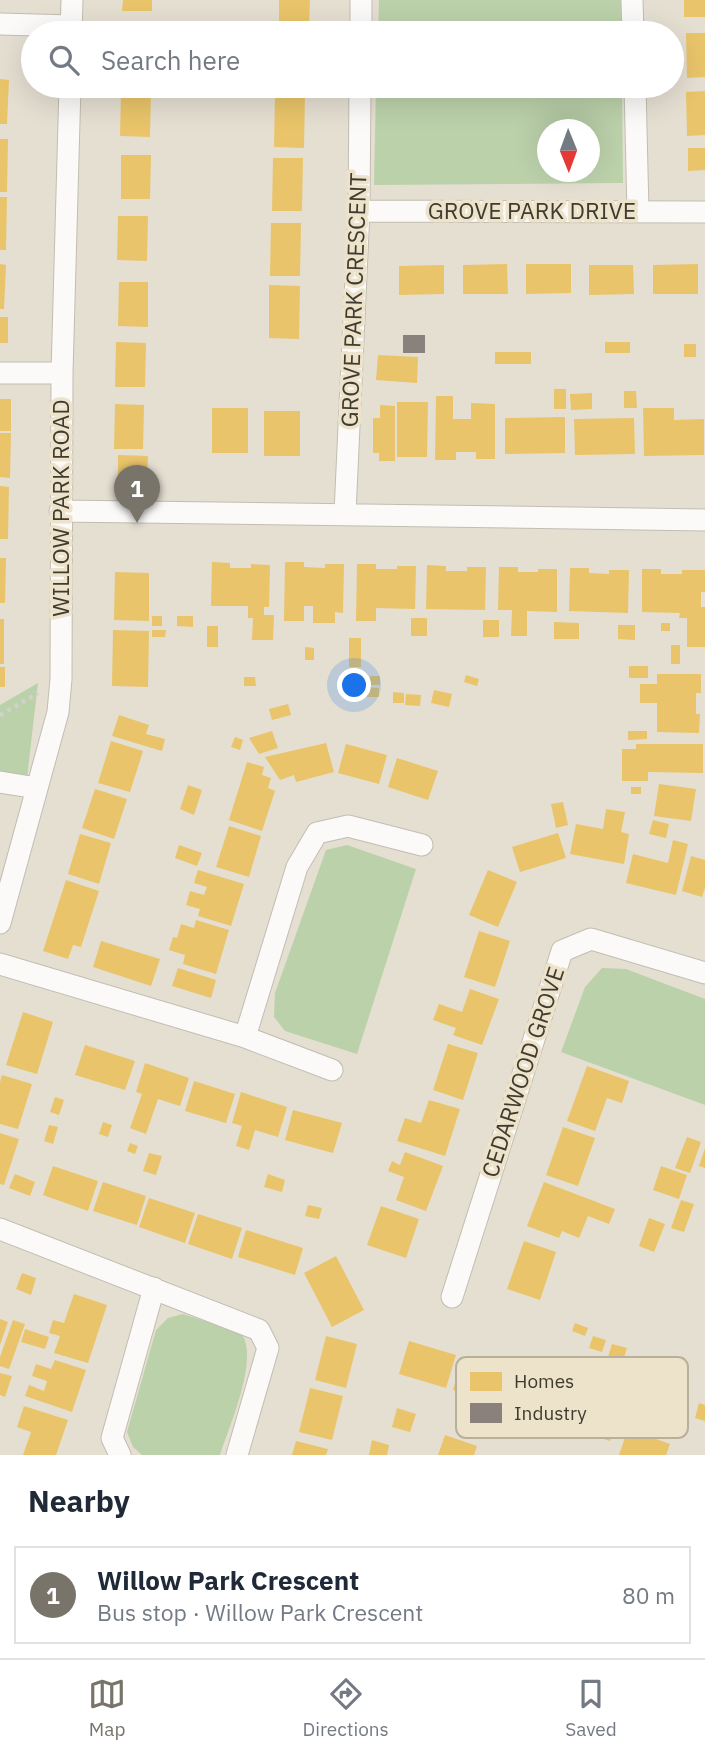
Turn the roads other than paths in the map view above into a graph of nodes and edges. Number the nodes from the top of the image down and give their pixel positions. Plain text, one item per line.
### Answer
1 (72, 0) edge
2 (361, 0) edge
3 (632, 0) edge
4 (71, 21) edge
5 (361, 21) edge
6 (633, 21) edge
7 (0, 24) edge
8 (21, 25) edge
9 (70, 98) edge
10 (360, 98) edge
11 (635, 98) edge
12 (359, 211) junction
13 (638, 212) junction
14 (705, 212) edge
15 (0, 373) edge
16 (62, 373) junction
17 (60, 511) junction
18 (345, 513) junction
19 (705, 520) edge
20 (0, 782) edge
21 (37, 788) junction
22 (422, 845) dead end
23 (0, 923) edge
24 (0, 964) edge
25 (705, 973) edge
26 (245, 1037) junction
27 (332, 1070) dead end
28 (0, 1229) edge
29 (154, 1288) junction
30 (452, 1297) dead end
31 (120, 1455) edge
32 (237, 1455) edge

1 - 4 street
2 - 5 street
3 - 6 street
7 - 8 street
9 - 16 street, WILLOW PARK ROAD
10 - 12 street, GROVE PARK CRESCENT
11 - 13 street
12 - 13 street, GROVE PARK DRIVE
12 - 18 street, GROVE PARK CRESCENT
13 - 14 street, GROVE PARK DRIVE
15 - 16 street
16 - 17 street, WILLOW PARK ROAD
17 - 18 street
17 - 21 street, WILLOW PARK ROAD
18 - 19 street
20 - 21 street
21 - 23 street, WILLOW PARK ROAD
22 - 26 street
24 - 26 street
25 - 30 street, CEDARWOOD GROVE
26 - 27 street
28 - 29 street
29 - 31 street
29 - 32 street

